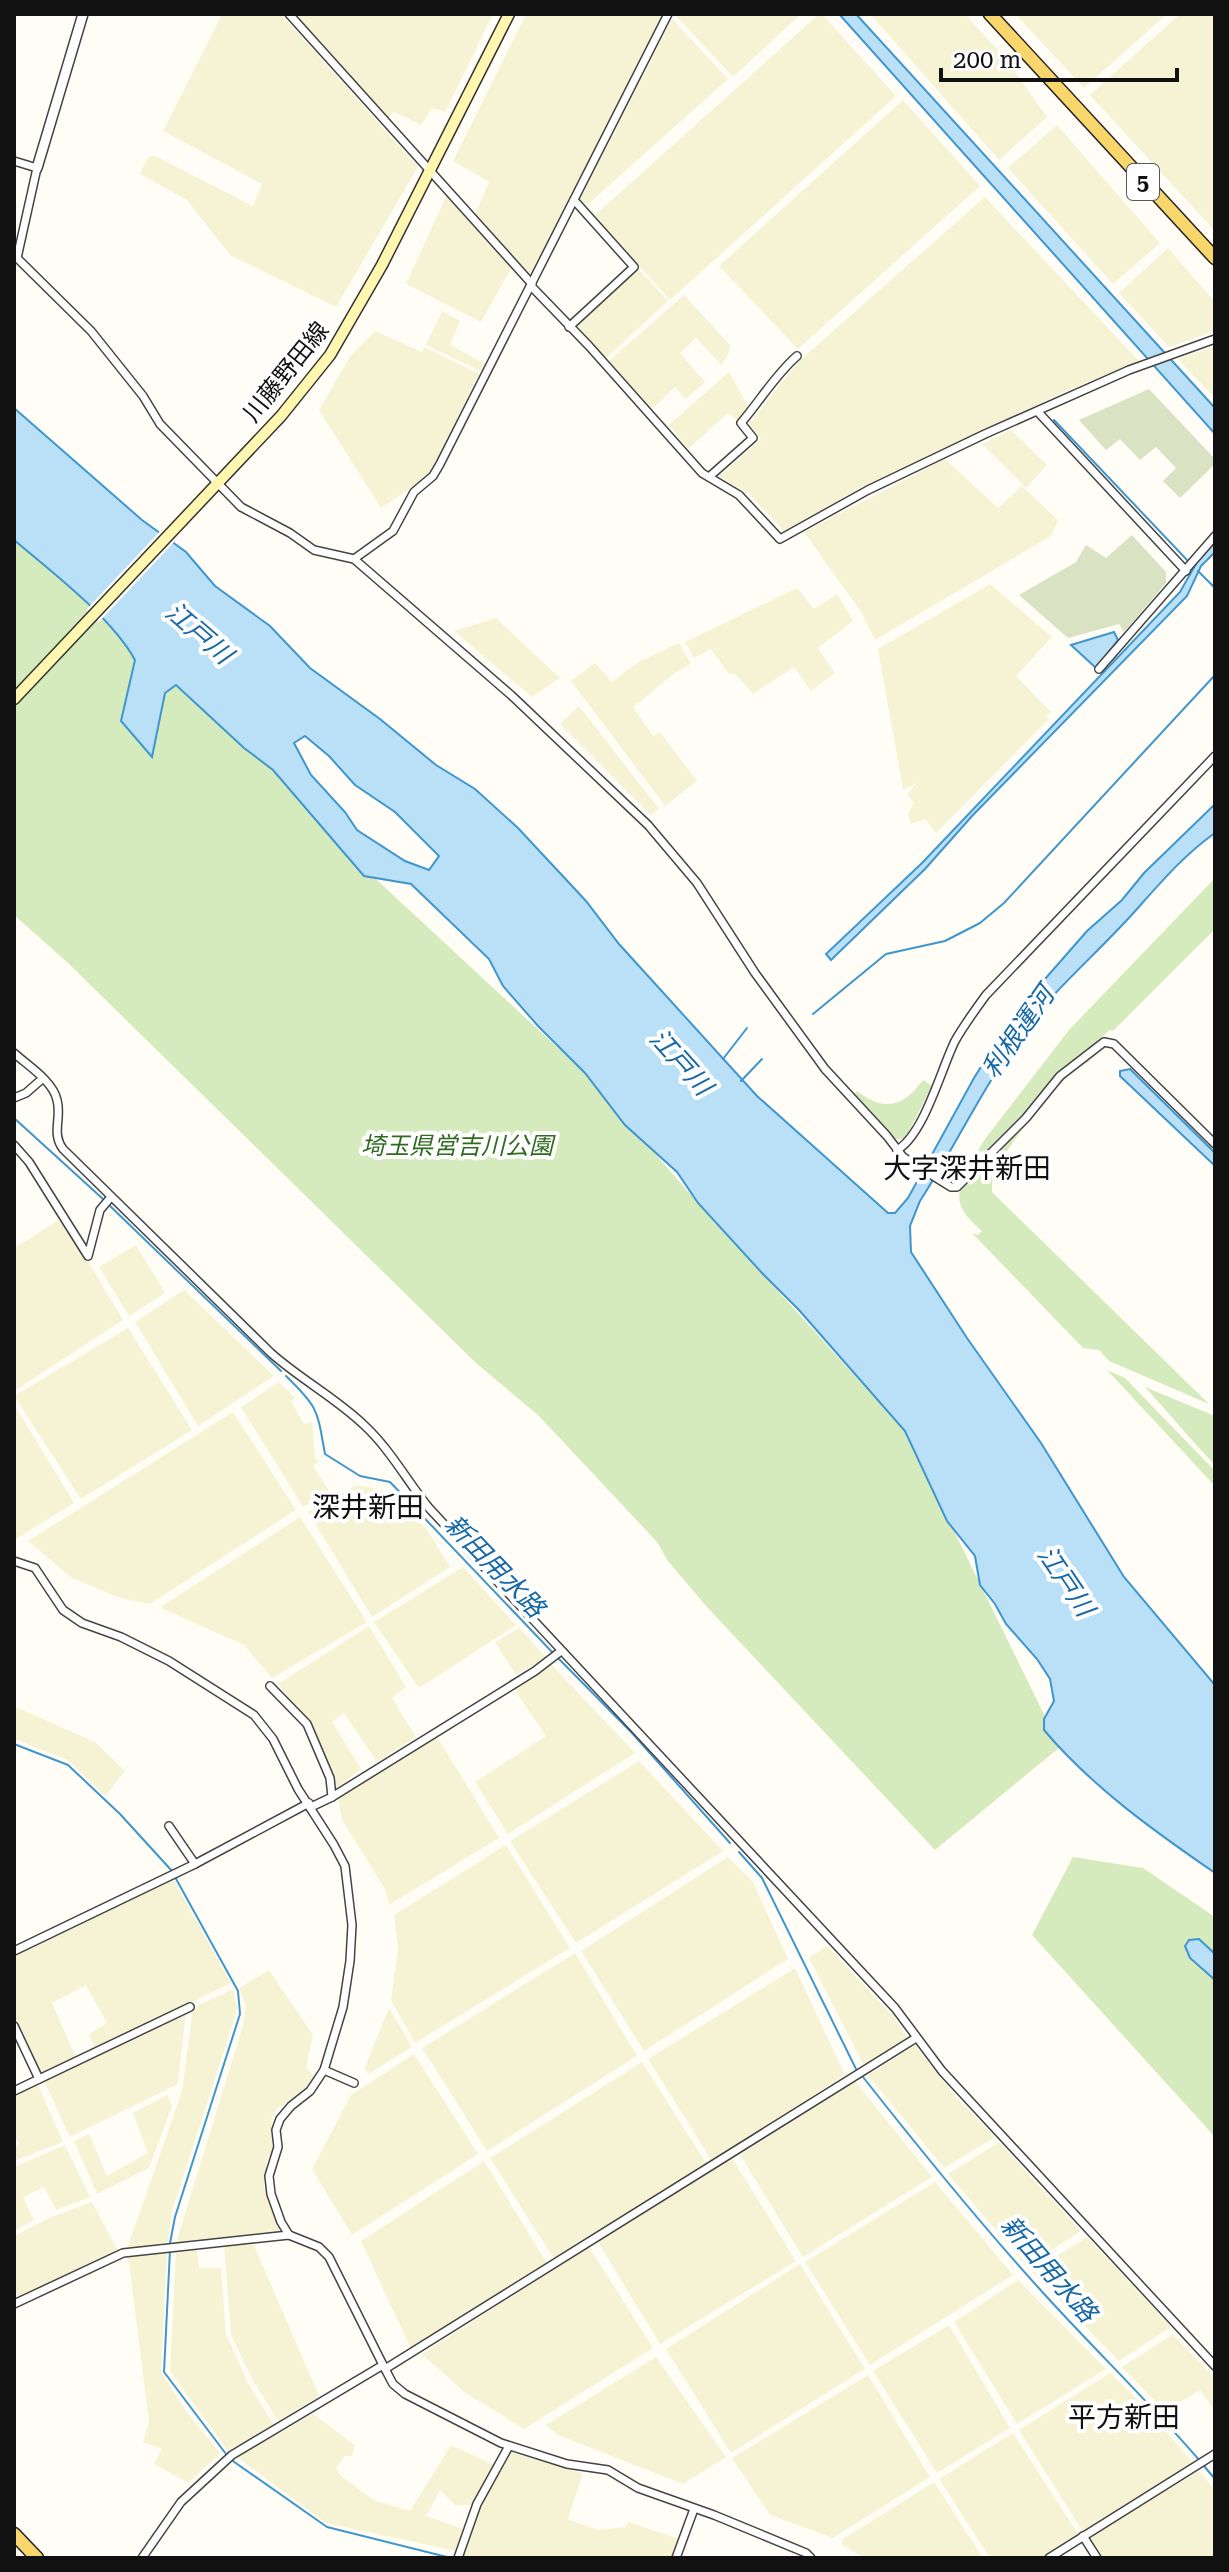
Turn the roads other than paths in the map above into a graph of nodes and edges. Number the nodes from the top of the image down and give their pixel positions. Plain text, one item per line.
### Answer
1 (83, 14) edge
2 (289, 14) edge
3 (509, 14) edge
4 (668, 14) edge
5 (990, 14) edge
6 (14, 161) edge
7 (37, 168) junction
8 (430, 171) junction
9 (574, 200) junction
10 (1215, 258) edge
11 (532, 285) junction
12 (569, 327) junction
13 (1215, 339) edge
14 (797, 356) dead end
15 (1038, 412) junction
16 (709, 477) junction
17 (214, 486) junction
18 (1215, 536) edge
19 (354, 559) junction
20 (1186, 571) junction
21 (1099, 669) dead end
22 (14, 699) edge
23 (1215, 756) edge
24 (14, 1053) edge
25 (42, 1079) junction
26 (14, 1098) edge
27 (1215, 1144) edge
28 (16, 1150) edge
29 (897, 1150) junction
30 (111, 1197) junction
31 (14, 1561) edge
32 (561, 1651) junction
33 (270, 1686) dead end
34 (332, 1797) junction
35 (310, 1805) junction
36 (169, 1826) dead end
37 (195, 1864) junction
38 (14, 1951) edge
39 (190, 2007) dead end
40 (14, 2026) edge
41 (916, 2038) junction
42 (324, 2070) junction
43 (39, 2079) junction
44 (350, 2081) dead end
45 (14, 2091) edge
46 (289, 2235) junction
47 (14, 2304) edge
48 (1215, 2366) edge
49 (384, 2367) junction
50 (509, 2446) junction
51 (1215, 2454) edge
52 (694, 2509) junction
53 (14, 2534) edge
54 (1083, 2536) junction
55 (37, 2558) edge
56 (142, 2558) edge
57 (458, 2558) edge
58 (676, 2558) edge
59 (811, 2558) edge
60 (1049, 2558) edge
61 (1097, 2558) edge

1 - 7 street
2 - 8 street
3 - 8 main road, 川藤野田線
4 - 9 street
5 - 10 main road, 5
6 - 7 street
7 - 17 street
8 - 11 street
8 - 17 main road, 川藤野田線
9 - 11 street
9 - 12 street
11 - 12 street
11 - 19 street
12 - 16 street
13 - 15 street
14 - 16 street
15 - 16 street
15 - 20 street
17 - 19 street
17 - 22 main road, 川藤野田線
18 - 20 street
19 - 29 street
20 - 21 street
23 - 29 street
24 - 25 street
25 - 26 street
25 - 30 street
27 - 29 street
28 - 30 street
30 - 32 street
31 - 35 street
32 - 34 street
32 - 41 street
33 - 34 street
34 - 35 street
35 - 37 street
35 - 42 street
36 - 37 street
37 - 38 street
39 - 43 street
40 - 43 street
41 - 48 street
41 - 49 street
42 - 44 street
42 - 46 street
43 - 45 street
46 - 47 street
46 - 49 street
49 - 50 street
49 - 56 street
50 - 52 street
50 - 57 street
51 - 54 street
52 - 58 street
52 - 59 street
53 - 55 main road
54 - 60 street
54 - 61 street

